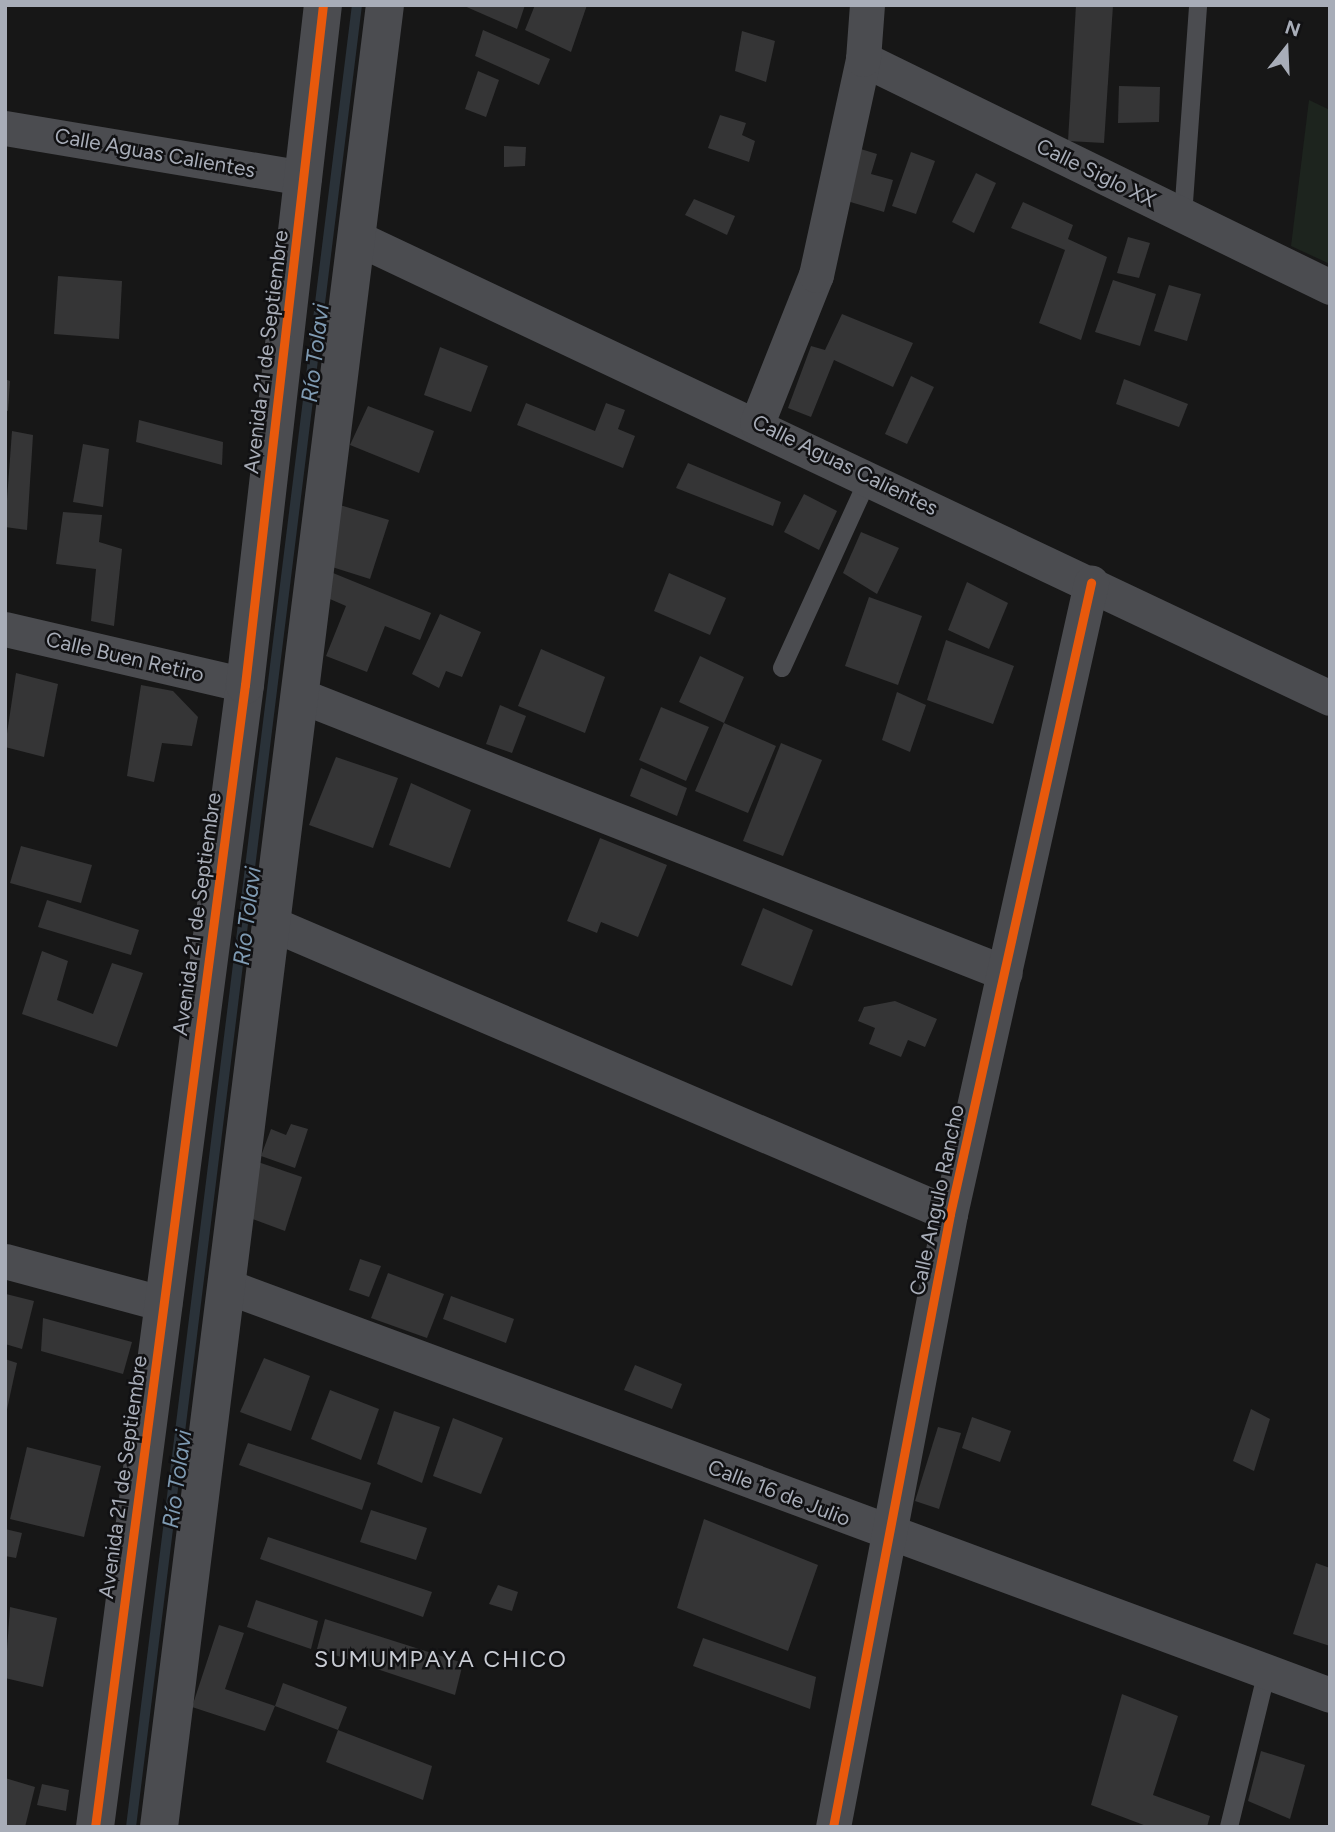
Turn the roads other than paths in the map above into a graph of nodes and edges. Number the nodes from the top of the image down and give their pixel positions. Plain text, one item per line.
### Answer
1 (323, 5) edge
2 (385, 5) edge
3 (867, 5) edge
4 (1198, 5) edge
5 (863, 60) junction
6 (5, 128) edge
7 (304, 178) junction
8 (1183, 216) junction
9 (357, 238) junction
10 (1330, 286) edge
11 (757, 423) junction
12 (869, 477) junction
13 (1091, 583) junction
14 (5, 629) edge
15 (782, 668) dead end
16 (245, 685) junction
17 (304, 697) junction
18 (1330, 698) edge
19 (275, 925) junction
20 (1005, 973) junction
21 (950, 1214) junction
22 (5, 1261) edge
23 (229, 1287) junction
24 (164, 1304) junction
25 (889, 1534) junction
26 (1267, 1671) junction
27 (1330, 1695) edge
28 (95, 1827) edge
29 (159, 1827) edge
30 (833, 1827) edge
31 (1228, 1827) edge

1 - 7 street, Avenida 21 de Septiembre
2 - 9 street
3 - 5 street
4 - 8 lane
5 - 8 street, Calle Siglo XX
5 - 11 street
6 - 7 street, Calle Aguas Calientes
7 - 16 street, Avenida 21 de Septiembre
8 - 10 street, Calle Siglo XX
9 - 11 street, Calle Aguas Calientes
9 - 17 street
11 - 12 street, Calle Aguas Calientes
12 - 13 street, Calle Aguas Calientes
12 - 15 lane
13 - 18 street, Calle Aguas Calientes
13 - 20 street, Calle Angulo Rancho
14 - 16 street, Calle Buen Retiro
16 - 24 street, Avenida 21 de Septiembre
17 - 19 street
17 - 20 street
19 - 21 street
19 - 23 street
20 - 21 street, Calle Angulo Rancho
21 - 25 street, Calle Angulo Rancho
22 - 24 street
23 - 25 street, Calle 16 de Julio
23 - 29 street
24 - 28 street, Avenida 21 de Septiembre
25 - 26 street, Calle 16 de Julio
25 - 30 street, Calle Angulo Rancho
26 - 27 street, Calle 16 de Julio
26 - 31 lane

